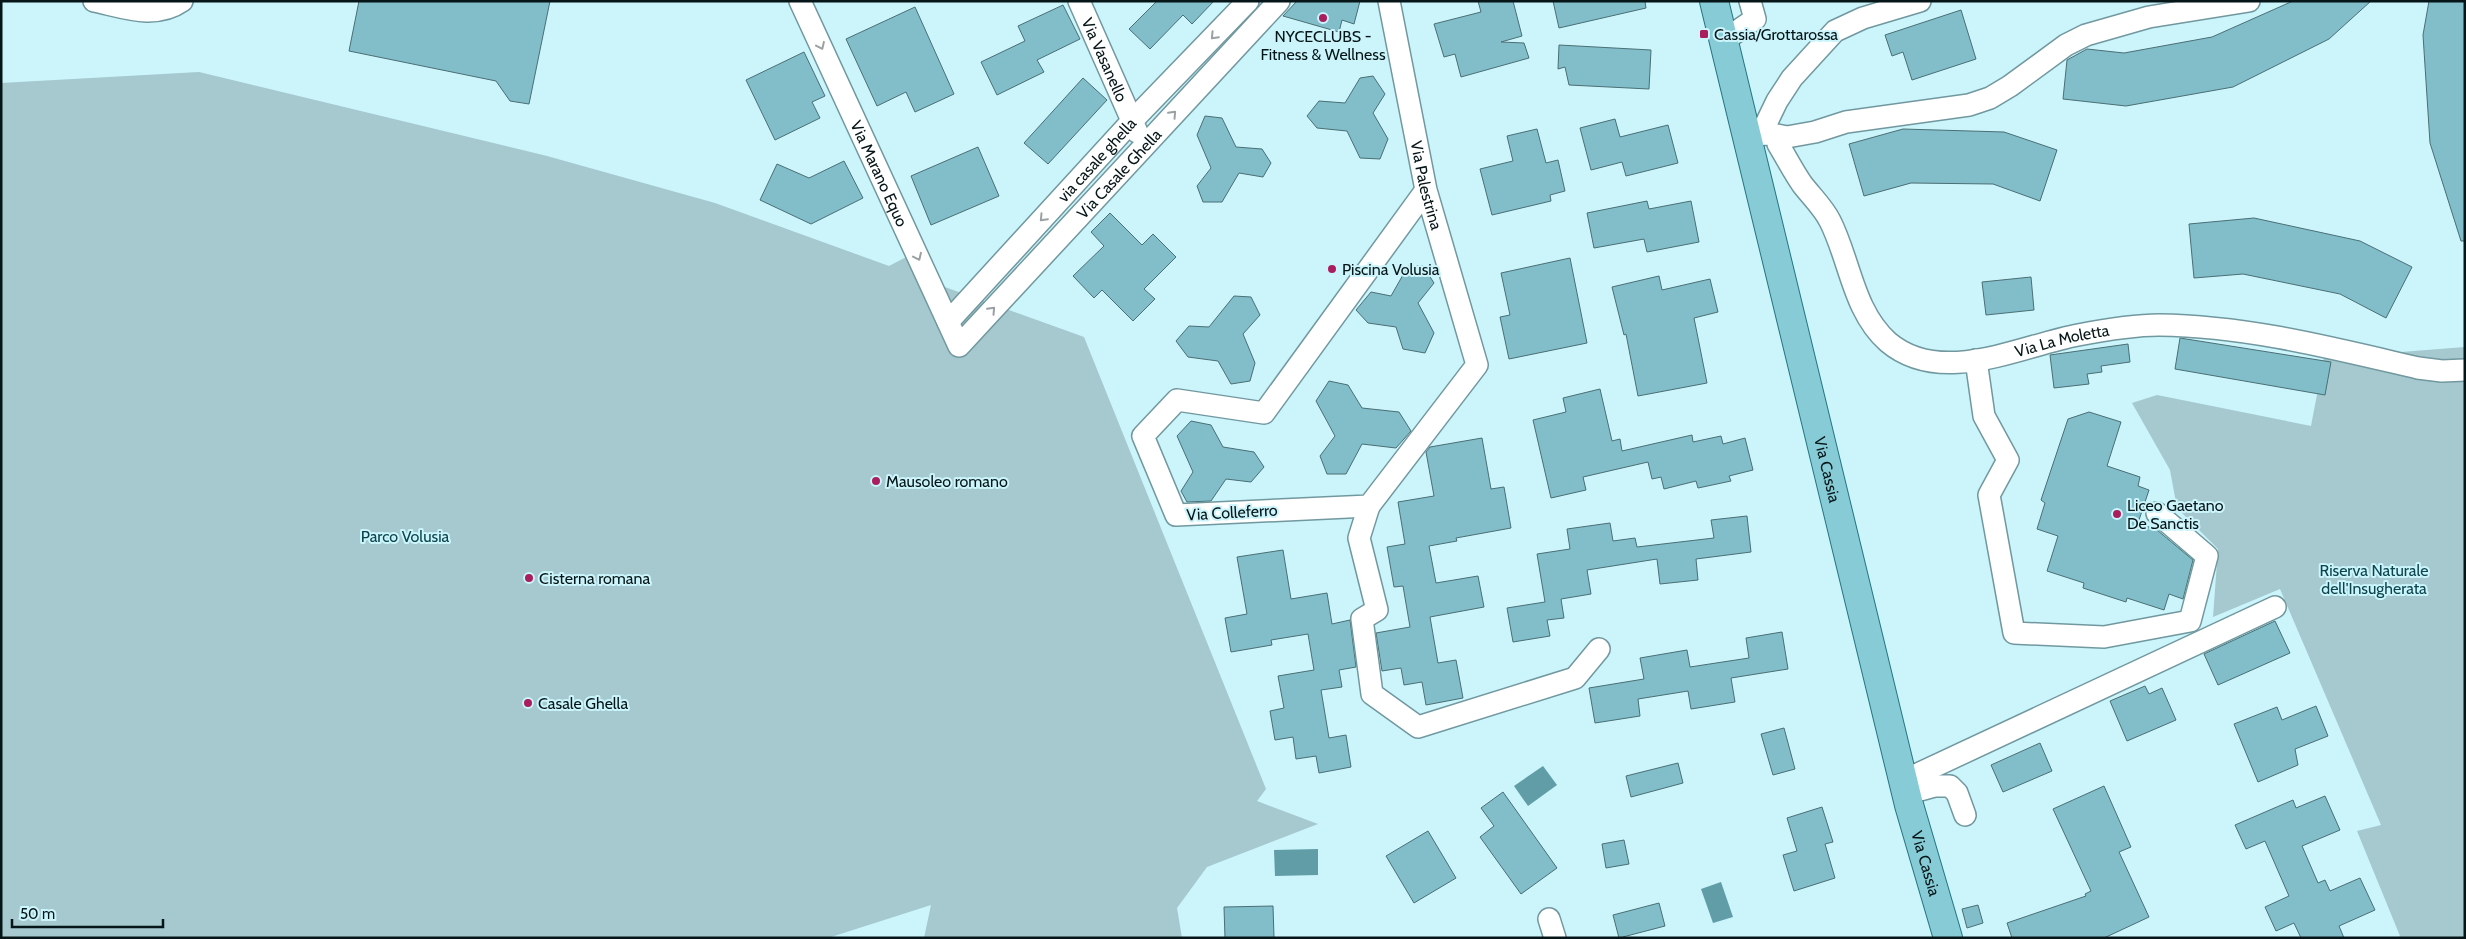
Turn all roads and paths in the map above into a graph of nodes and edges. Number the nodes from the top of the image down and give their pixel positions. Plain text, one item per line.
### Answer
1 (94, 1) edge
2 (182, 1) edge
3 (800, 1) edge
4 (1079, 1) edge
5 (1248, 1) edge
6 (1279, 1) edge
7 (1389, 1) edge
8 (1714, 1) edge
9 (1750, 1) edge
10 (1920, 1) edge
11 (2249, 1) edge
12 (1723, 41) junction
13 (1132, 121) junction
14 (1769, 137) junction
15 (1143, 146) junction
16 (1426, 190) junction
17 (948, 322) junction
18 (959, 346) joint
19 (1976, 360) junction
20 (2465, 370) edge
21 (1369, 506) junction
22 (2158, 512) dead end
23 (2275, 607) dead end
24 (1599, 649) dead end
25 (1904, 787) junction
26 (1965, 815) dead end
27 (1948, 938) edge

1 - 2 street
3 -> 17 street, Via Marano Equo
4 - 13 street, Via Vasanello
5 -> 13 street, via casale ghella
15 -> 6 street, Via Casale Ghella
7 - 16 street, Via Palestrina
8 - 12 main road, Via Cassia
9 - 12 street
10 - 14 street
11 - 14 street
12 - 14 main road, Via Cassia
13 - 15 street, Via Vasanello
13 -> 17 street, via casale ghella
14 - 19 street, Via La Moletta
14 - 25 main road, Via Cassia
18 -> 15 street, Via Casale Ghella
16 - 21 street, Via Palestrina
16 - 21 street, Via Colleferro
17 - 18 street, Via Marano Equo
19 - 20 street, Via La Moletta
19 - 22 street
21 - 24 street
23 - 25 street
25 - 26 street
25 - 27 main road, Via Cassia

